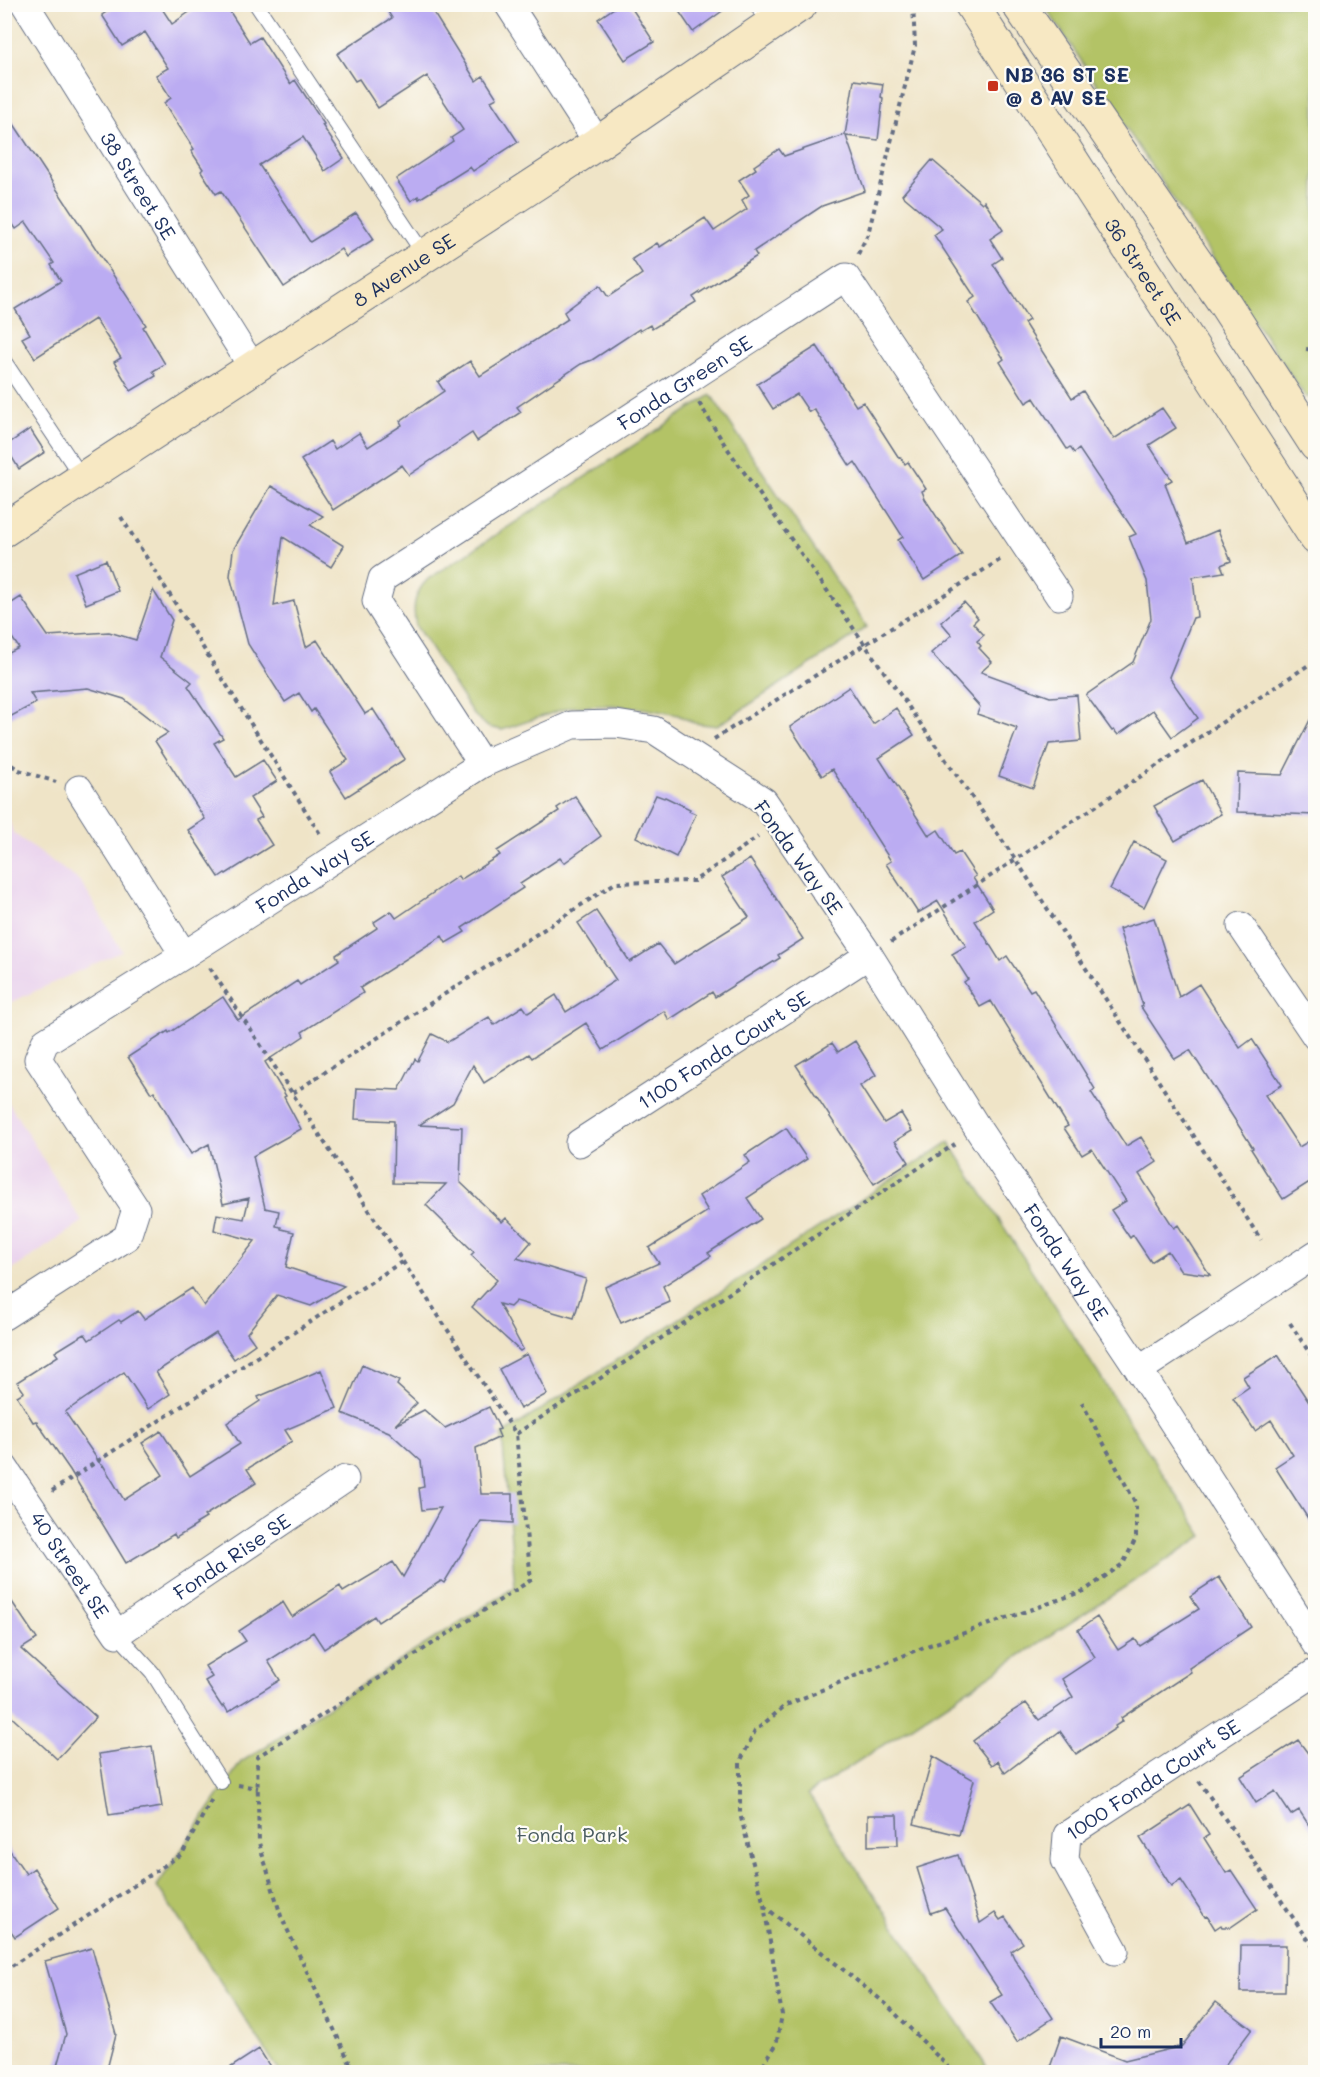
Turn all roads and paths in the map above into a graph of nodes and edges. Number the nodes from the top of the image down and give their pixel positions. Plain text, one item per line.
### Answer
1 (25, 4) edge
2 (256, 4) edge
3 (508, 4) edge
4 (801, 4) edge
5 (913, 4) edge
6 (971, 4) edge
7 (1018, 4) edge
8 (763, 15) edge
9 (598, 142) junction
10 (425, 256) junction
11 (846, 277) junction
12 (1306, 349) dead end
13 (1316, 350) edge
14 (4, 361) edge
15 (253, 368) junction
16 (686, 382) junction
17 (1316, 445) edge
18 (83, 479) junction
19 (121, 517) dead end
20 (4, 530) edge
21 (1316, 538) edge
22 (1025, 544) junction
23 (1059, 596) dead end
24 (866, 644) junction
25 (1316, 660) edge
26 (691, 754) junction
27 (4, 760) edge
28 (482, 764) junction
29 (79, 789) joint
30 (778, 823) junction
31 (335, 858) junction
32 (1016, 860) junction
33 (1241, 926) dead end
34 (184, 955) junction
35 (869, 955) junction
36 (1316, 1037) edge
37 (293, 1093) junction
38 (978, 1129) junction
39 (579, 1143) dead end
40 (1261, 1240) dead end
41 (1316, 1254) edge
42 (403, 1261) junction
43 (4, 1316) edge
44 (1290, 1323) dead end
45 (1316, 1363) edge
46 (1139, 1370) junction
47 (1080, 1399) dead end
48 (516, 1434) junction
49 (345, 1479) dead end
50 (14, 1489) edge
51 (117, 1634) junction
52 (1316, 1646) edge
53 (1316, 1672) edge
54 (1184, 1757) junction
55 (221, 1782) joint
56 (764, 1905) junction
57 (1115, 1951) dead end
58 (1316, 1951) edge
59 (4, 1971) edge
60 (354, 2073) edge
61 (758, 2073) edge
62 (953, 2073) edge

1 - 15 street, 38 Street SE
2 - 10 lane
3 - 9 street
4 - 8 main road, 8 Avenue SE
5 - 11 path
6 - 21 main road, 36 Street SE
7 - 17 main road
8 - 9 main road, 8 Avenue SE
9 - 10 main road, 8 Avenue SE
10 - 15 main road, 8 Avenue SE
11 - 16 street, Fonda Green SE
11 - 22 street
12 - 13 path
14 - 18 lane
15 - 18 main road, 8 Avenue SE
16 - 24 path
16 - 28 street, Fonda Green SE
18 - 20 main road, 8 Avenue SE
19 - 31 path
22 - 23 street
22 - 24 path
24 - 26 path
24 - 32 path
25 - 32 path
26 - 28 street, Fonda Way SE
26 - 30 street, Fonda Way SE
27 - 29 path
28 - 31 street, Fonda Way SE
29 - 34 street
30 - 35 street, Fonda Way SE
30 - 37 path
31 - 34 street, Fonda Way SE
32 - 35 path
32 - 40 path
33 - 36 street
34 - 37 path
34 - 43 street, Fonda Way SE
35 - 38 street, Fonda Way SE
35 - 39 street, 1100 Fonda Court SE
37 - 42 path
38 - 46 street, Fonda Way SE
38 - 48 path
41 - 46 street
42 - 48 path
42 - 50 path
44 - 45 path
46 - 52 street, Fonda Way SE
47 - 56 path
48 - 60 path
49 - 51 street, Fonda Rise SE
50 - 51 street, 40 Street SE
51 - 55 lane
53 - 54 street, 1000 Fonda Court SE
54 - 57 street, 1000 Fonda Court SE
54 - 58 path
55 - 59 path
56 - 61 path
56 - 62 path

